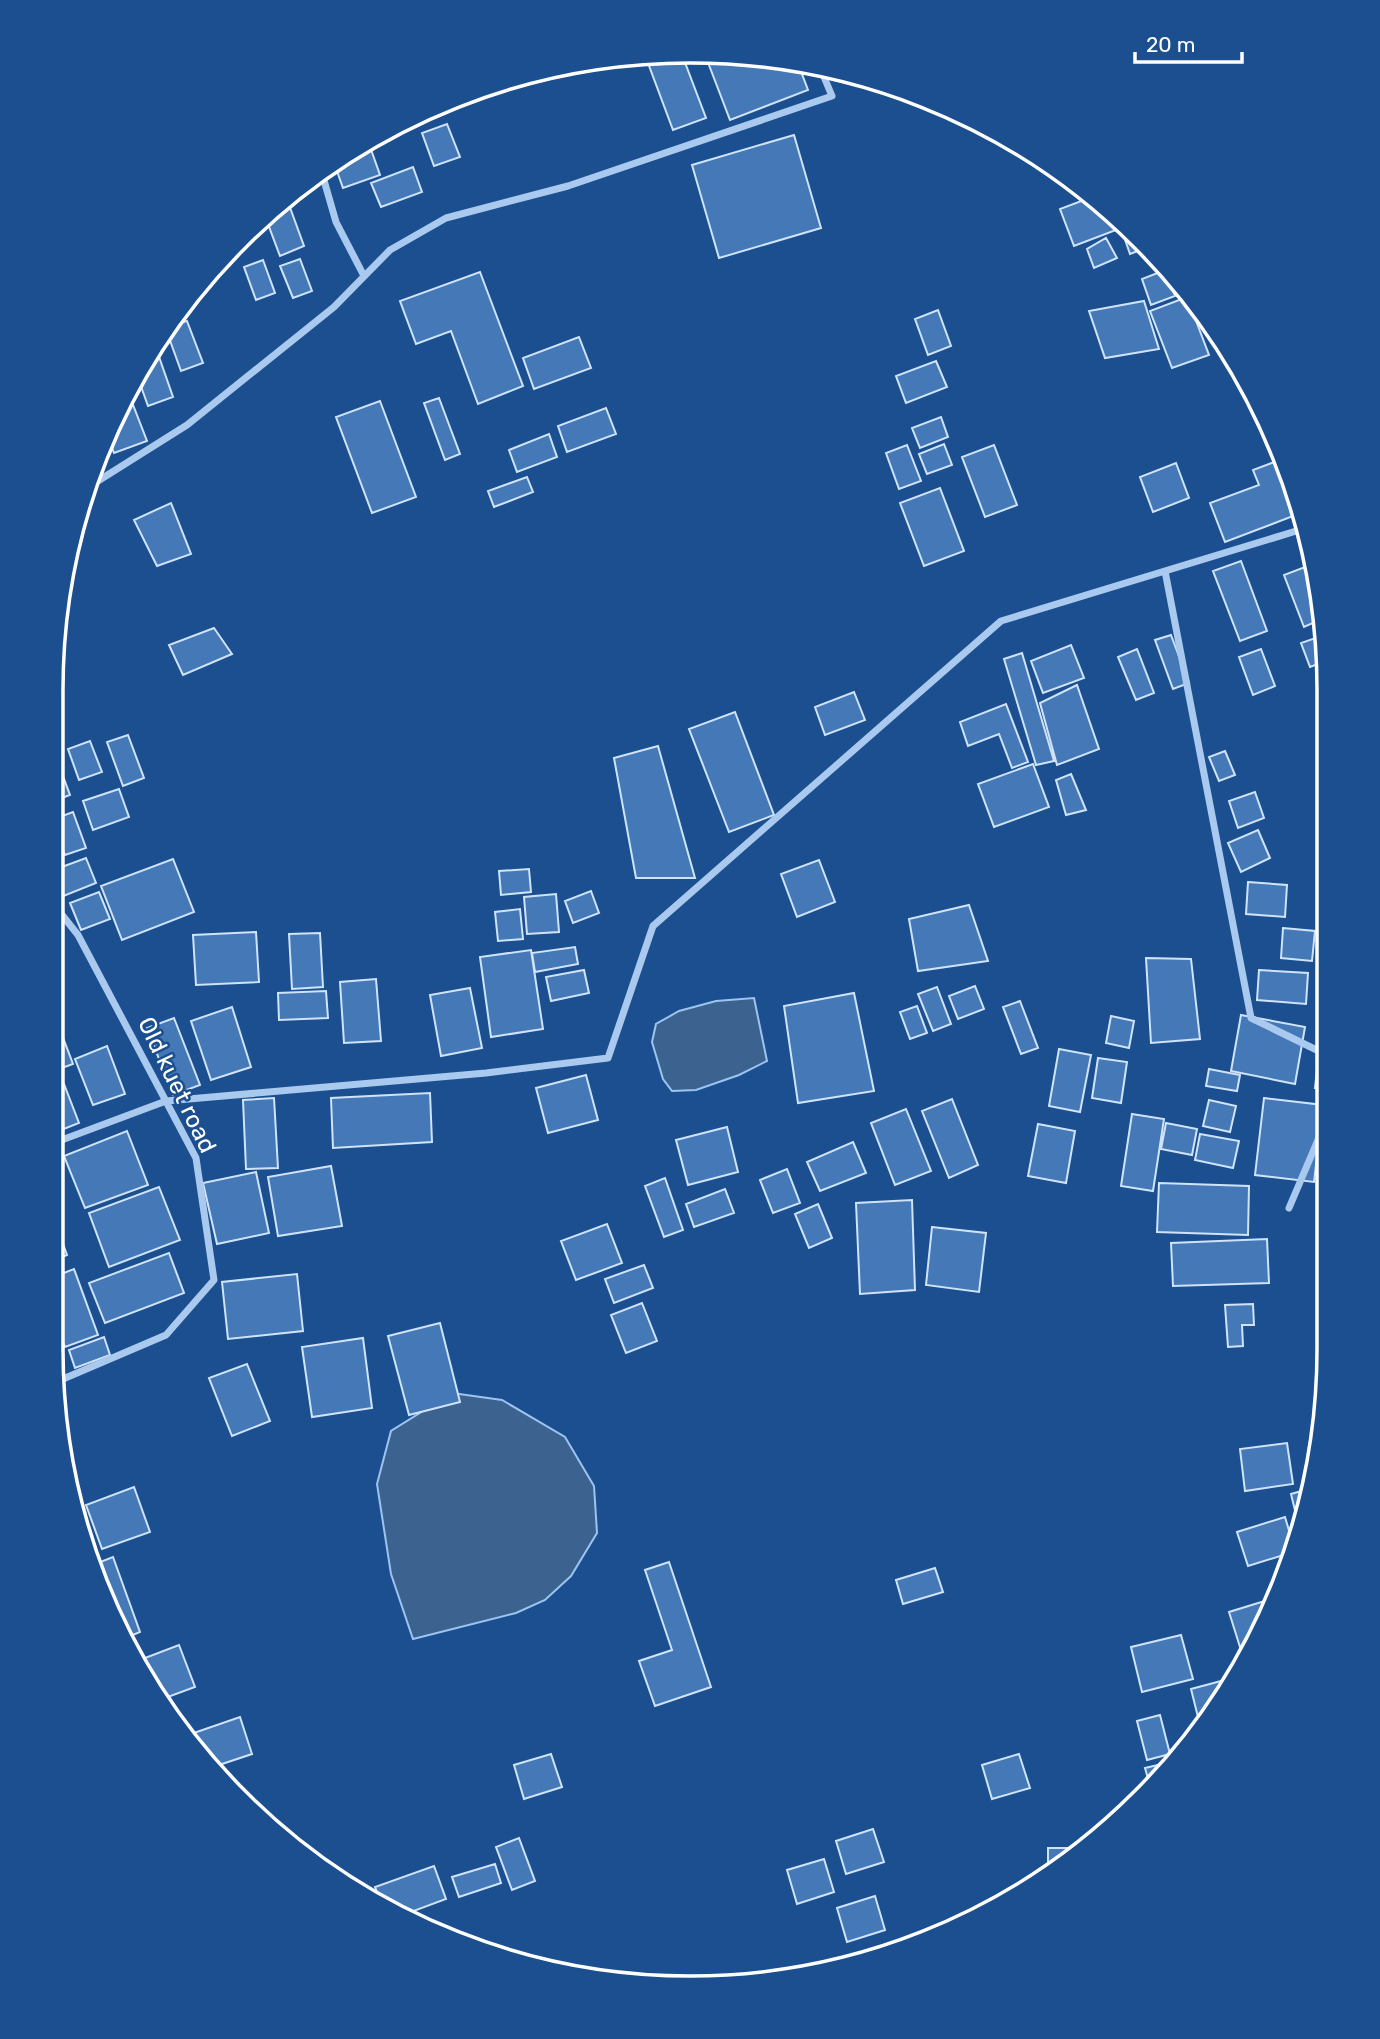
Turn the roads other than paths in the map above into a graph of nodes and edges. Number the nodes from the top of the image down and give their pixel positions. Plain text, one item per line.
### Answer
1 (824, 78) edge
2 (324, 181) edge
3 (364, 276) junction
4 (99, 480) edge
5 (1297, 531) edge
6 (1165, 571) junction
7 (63, 916) edge
8 (1317, 1049) edge
9 (166, 1101) junction
10 (63, 1140) edge
11 (1317, 1142) edge
12 (1289, 1208) dead end
13 (64, 1379) edge

1 - 3 street
2 - 3 street
3 - 4 street
5 - 6 street
6 - 8 street
6 - 9 street
7 - 9 street, Old kuet road
9 - 10 street
9 - 13 street, Old kuet road
11 - 12 street

